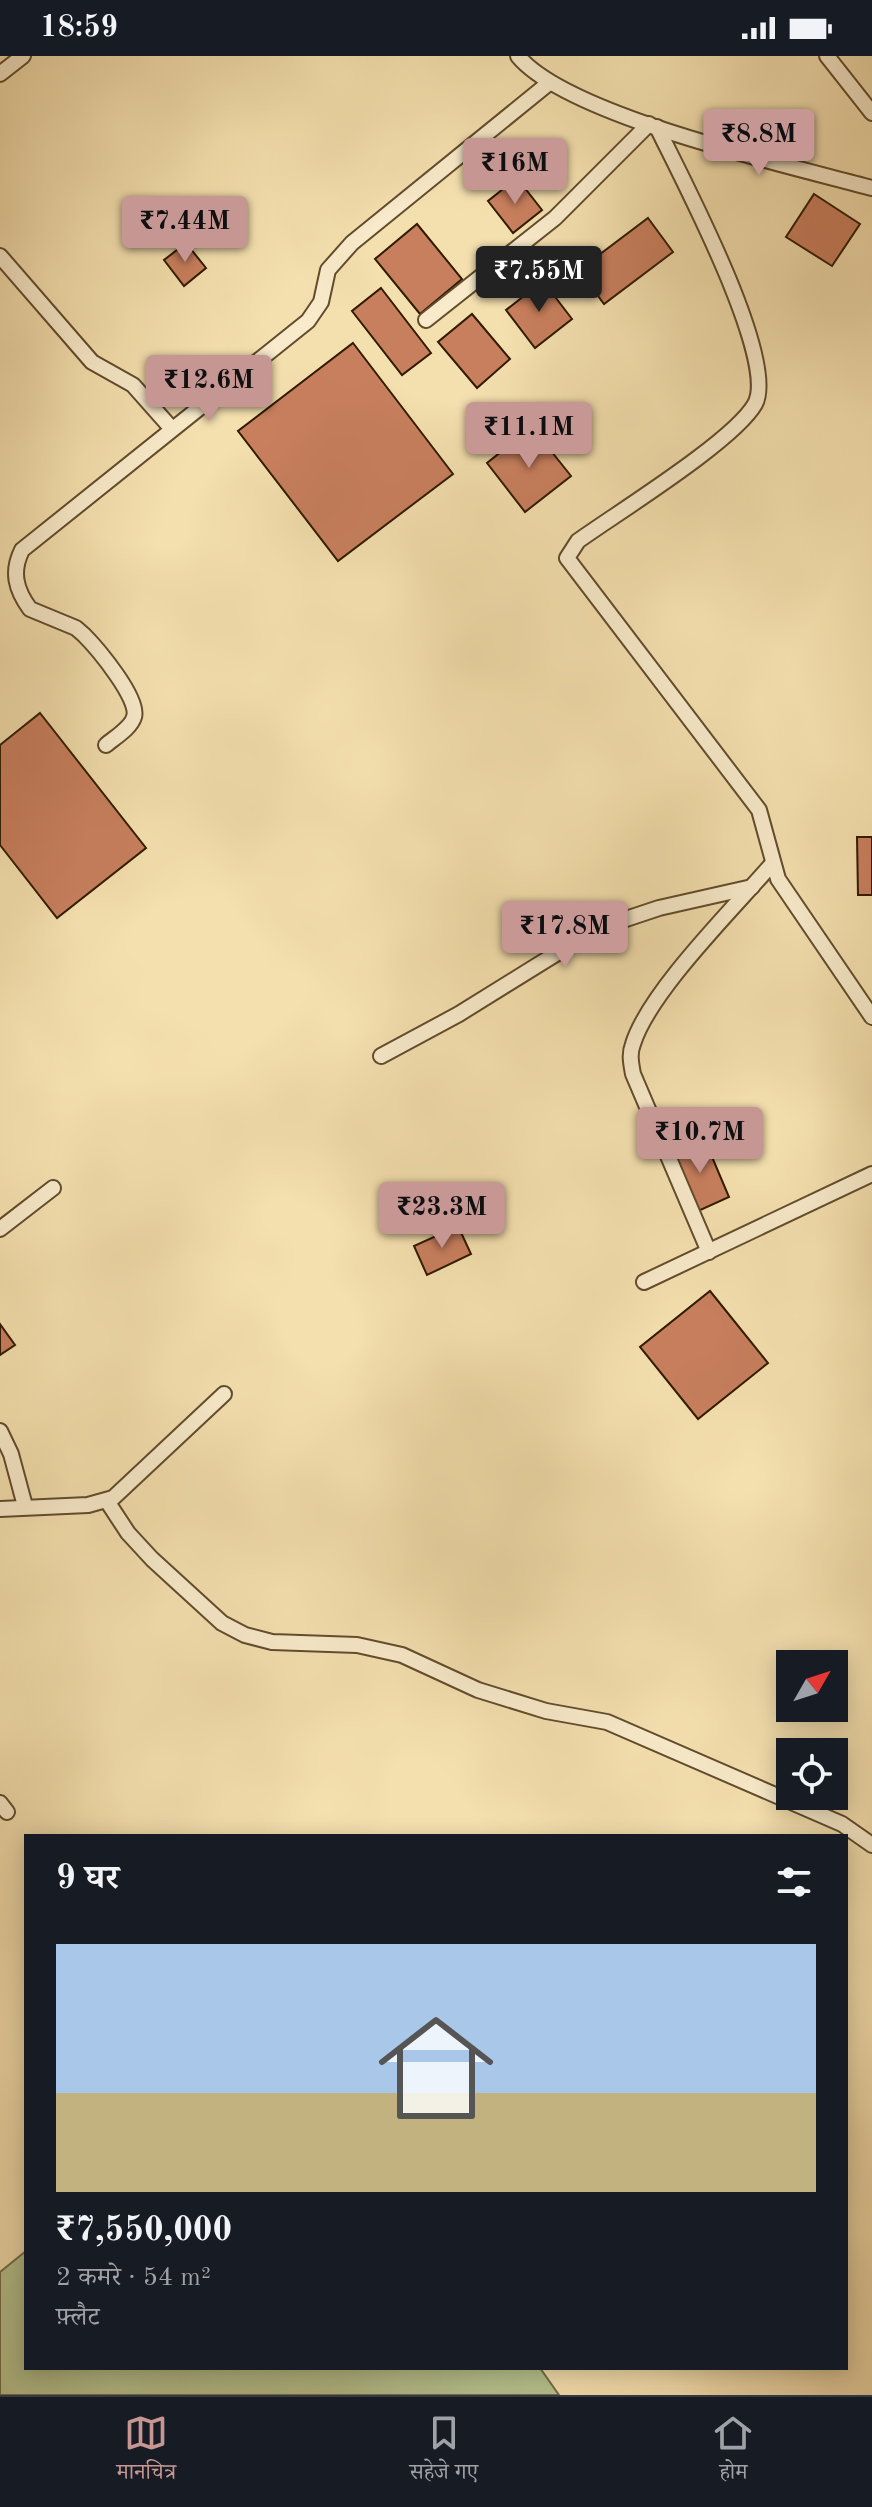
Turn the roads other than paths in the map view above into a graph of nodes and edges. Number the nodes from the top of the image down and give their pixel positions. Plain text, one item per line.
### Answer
1 (23, 56) edge
2 (518, 56) edge
3 (827, 56) edge
4 (0, 74) edge
5 (549, 83) junction
6 (872, 113) edge
7 (653, 126) junction
8 (872, 188) edge
9 (3, 266) edge
10 (426, 320) dead end
11 (172, 429) junction
12 (106, 745) dead end
13 (772, 864) junction
14 (752, 887) junction
15 (872, 1017) edge
16 (381, 1056) dead end
17 (872, 1174) edge
18 (53, 1188) dead end
19 (0, 1229) edge
20 (709, 1252) junction
21 (644, 1282) dead end
22 (224, 1394) dead end
23 (0, 1431) edge
24 (107, 1501) junction
25 (25, 1506) junction
26 (0, 1509) edge
27 (872, 1845) edge

1 - 4 street
2 - 5 street
3 - 6 street
5 - 7 street
5 - 11 street
7 - 8 street
7 - 10 street
7 - 13 street
9 - 11 street
11 - 12 street
13 - 14 street
13 - 15 street
14 - 16 street
14 - 20 street
17 - 20 street
18 - 19 street
20 - 21 street
22 - 24 street
23 - 25 street
24 - 25 street
24 - 27 street
25 - 26 street

